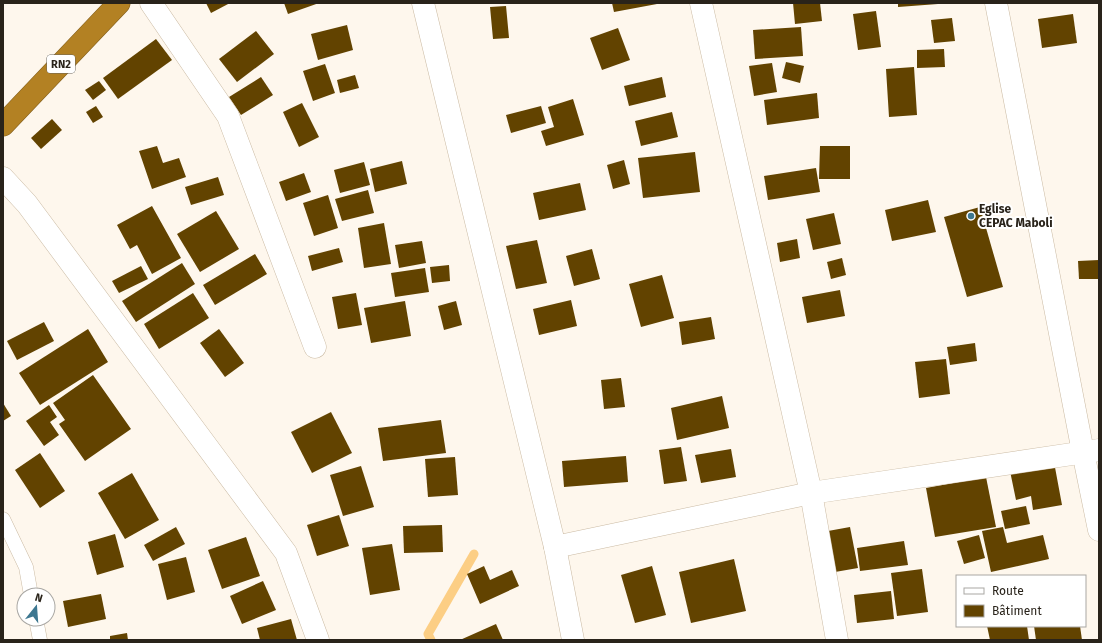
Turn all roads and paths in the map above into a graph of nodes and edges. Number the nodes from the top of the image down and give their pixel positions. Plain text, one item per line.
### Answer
1 (119, 3) edge
2 (151, 3) edge
3 (423, 3) edge
4 (701, 3) edge
5 (996, 3) edge
6 (3, 125) edge
7 (3, 178) edge
8 (315, 347) dead end
9 (1091, 451) edge
10 (811, 493) junction
11 (3, 519) edge
12 (1099, 530) edge
13 (555, 547) junction
14 (30, 587) edge
15 (38, 627) edge
16 (40, 640) edge
17 (318, 640) edge
18 (573, 640) edge
19 (837, 640) edge

1 - 6 highway, RN2
2 - 8 street
3 - 13 street
4 - 10 street
5 - 9 street
7 - 17 street
9 - 10 street
9 - 12 street
10 - 13 street
10 - 19 street
11 - 14 lane
13 - 18 street
15 - 16 lane

